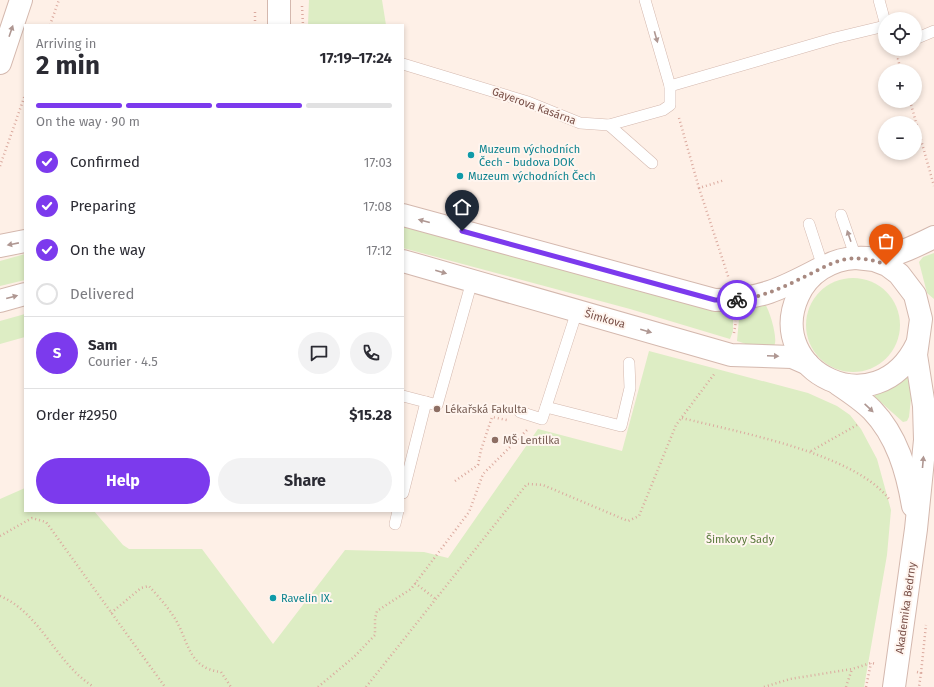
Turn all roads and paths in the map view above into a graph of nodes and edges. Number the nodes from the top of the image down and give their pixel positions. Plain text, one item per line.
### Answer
1 (22, 0) edge
2 (59, 0) edge
3 (279, 0) edge
4 (302, 0) edge
5 (645, 0) edge
6 (879, 0) edge
7 (882, 12) edge
8 (50, 24) edge
9 (279, 24) edge
10 (303, 24) edge
11 (878, 28) edge
12 (934, 31) edge
13 (922, 36) edge
14 (0, 63) edge
15 (404, 64) edge
16 (670, 86) junction
17 (24, 98) edge
18 (670, 105) junction
19 (608, 125) junction
20 (922, 145) edge
21 (652, 163) dead end
22 (0, 166) edge
23 (725, 180) dead end
24 (934, 186) edge
25 (699, 188) junction
26 (404, 215) edge
27 (841, 215) dead end
28 (809, 224) dead end
29 (934, 237) edge
30 (24, 241) edge
31 (0, 246) edge
32 (856, 258) junction
33 (404, 261) edge
34 (824, 267) junction
35 (472, 281) junction
36 (24, 294) edge
37 (735, 300) junction
38 (0, 301) edge
39 (577, 311) junction
40 (934, 318) edge
41 (918, 343) junction
42 (629, 363) dead end
43 (808, 364) junction
44 (717, 370) dead end
45 (838, 384) junction
46 (404, 396) edge
47 (426, 402) junction
48 (546, 407) junction
49 (516, 417) joint
50 (682, 418) junction
51 (862, 423) dead end
52 (533, 425) dead end
53 (810, 451) junction
54 (455, 481) dead end
55 (404, 489) edge
56 (892, 504) dead end
57 (398, 512) edge
58 (395, 524) dead end
59 (916, 529) junction
60 (0, 536) edge
61 (415, 583) junction
62 (0, 596) edge
63 (437, 600) junction
64 (111, 613) junction
65 (871, 663) junction
66 (852, 669) junction
67 (896, 678) edge
68 (94, 687) edge
69 (165, 687) edge
70 (231, 687) edge
71 (318, 687) edge
72 (366, 687) edge
73 (764, 687) edge
74 (846, 687) edge
75 (866, 687) edge

14 -> 1 street
2 - 8 path
3 - 9 street
4 - 10 path
5 -> 16 lane
6 - 7 lane
11 - 16 lane
12 - 13 lane
15 - 19 lane, Gayerova Kasárna
16 - 18 lane
17 - 22 path
18 - 19 lane, Gayerova Kasárna
18 - 25 path
19 - 21 lane
20 - 24 path
23 - 25 path
25 - 37 path
37 -> 26 street, Šimkova
32 -> 27 lane
28 - 34 lane
29 - 32 street, Šimkova
30 -> 31 street
32 - 34 street, Šimkova
32 - 41 street, Šimkova
33 -> 35 street, Šimkova
34 - 37 street, Šimkova
34 - 43 street, Šimkova
35 - 39 street, Šimkova
35 - 47 lane
38 -> 36 street
39 -> 43 street, Šimkova
39 - 48 lane
40 - 41 street, Šimkova
41 - 45 street, Šimkova
59 -> 41 street, Akademika Bedrny
42 - 48 lane
43 - 45 street, Šimkova
44 - 50 path
45 -> 59 street, Akademika Bedrny
46 - 47 lane
47 - 55 lane
48 - 49 lane
49 - 54 path
50 - 53 path
50 - 63 path
51 - 53 path
52 - 61 path
53 - 56 path
57 - 58 lane
59 - 67 street, Akademika Bedrny
60 - 64 path
61 - 63 path
61 - 71 path
62 - 68 path
63 - 72 path
64 - 69 path
64 - 70 path
65 - 66 path
65 - 67 path
65 - 75 path
66 - 73 path
66 - 74 path

